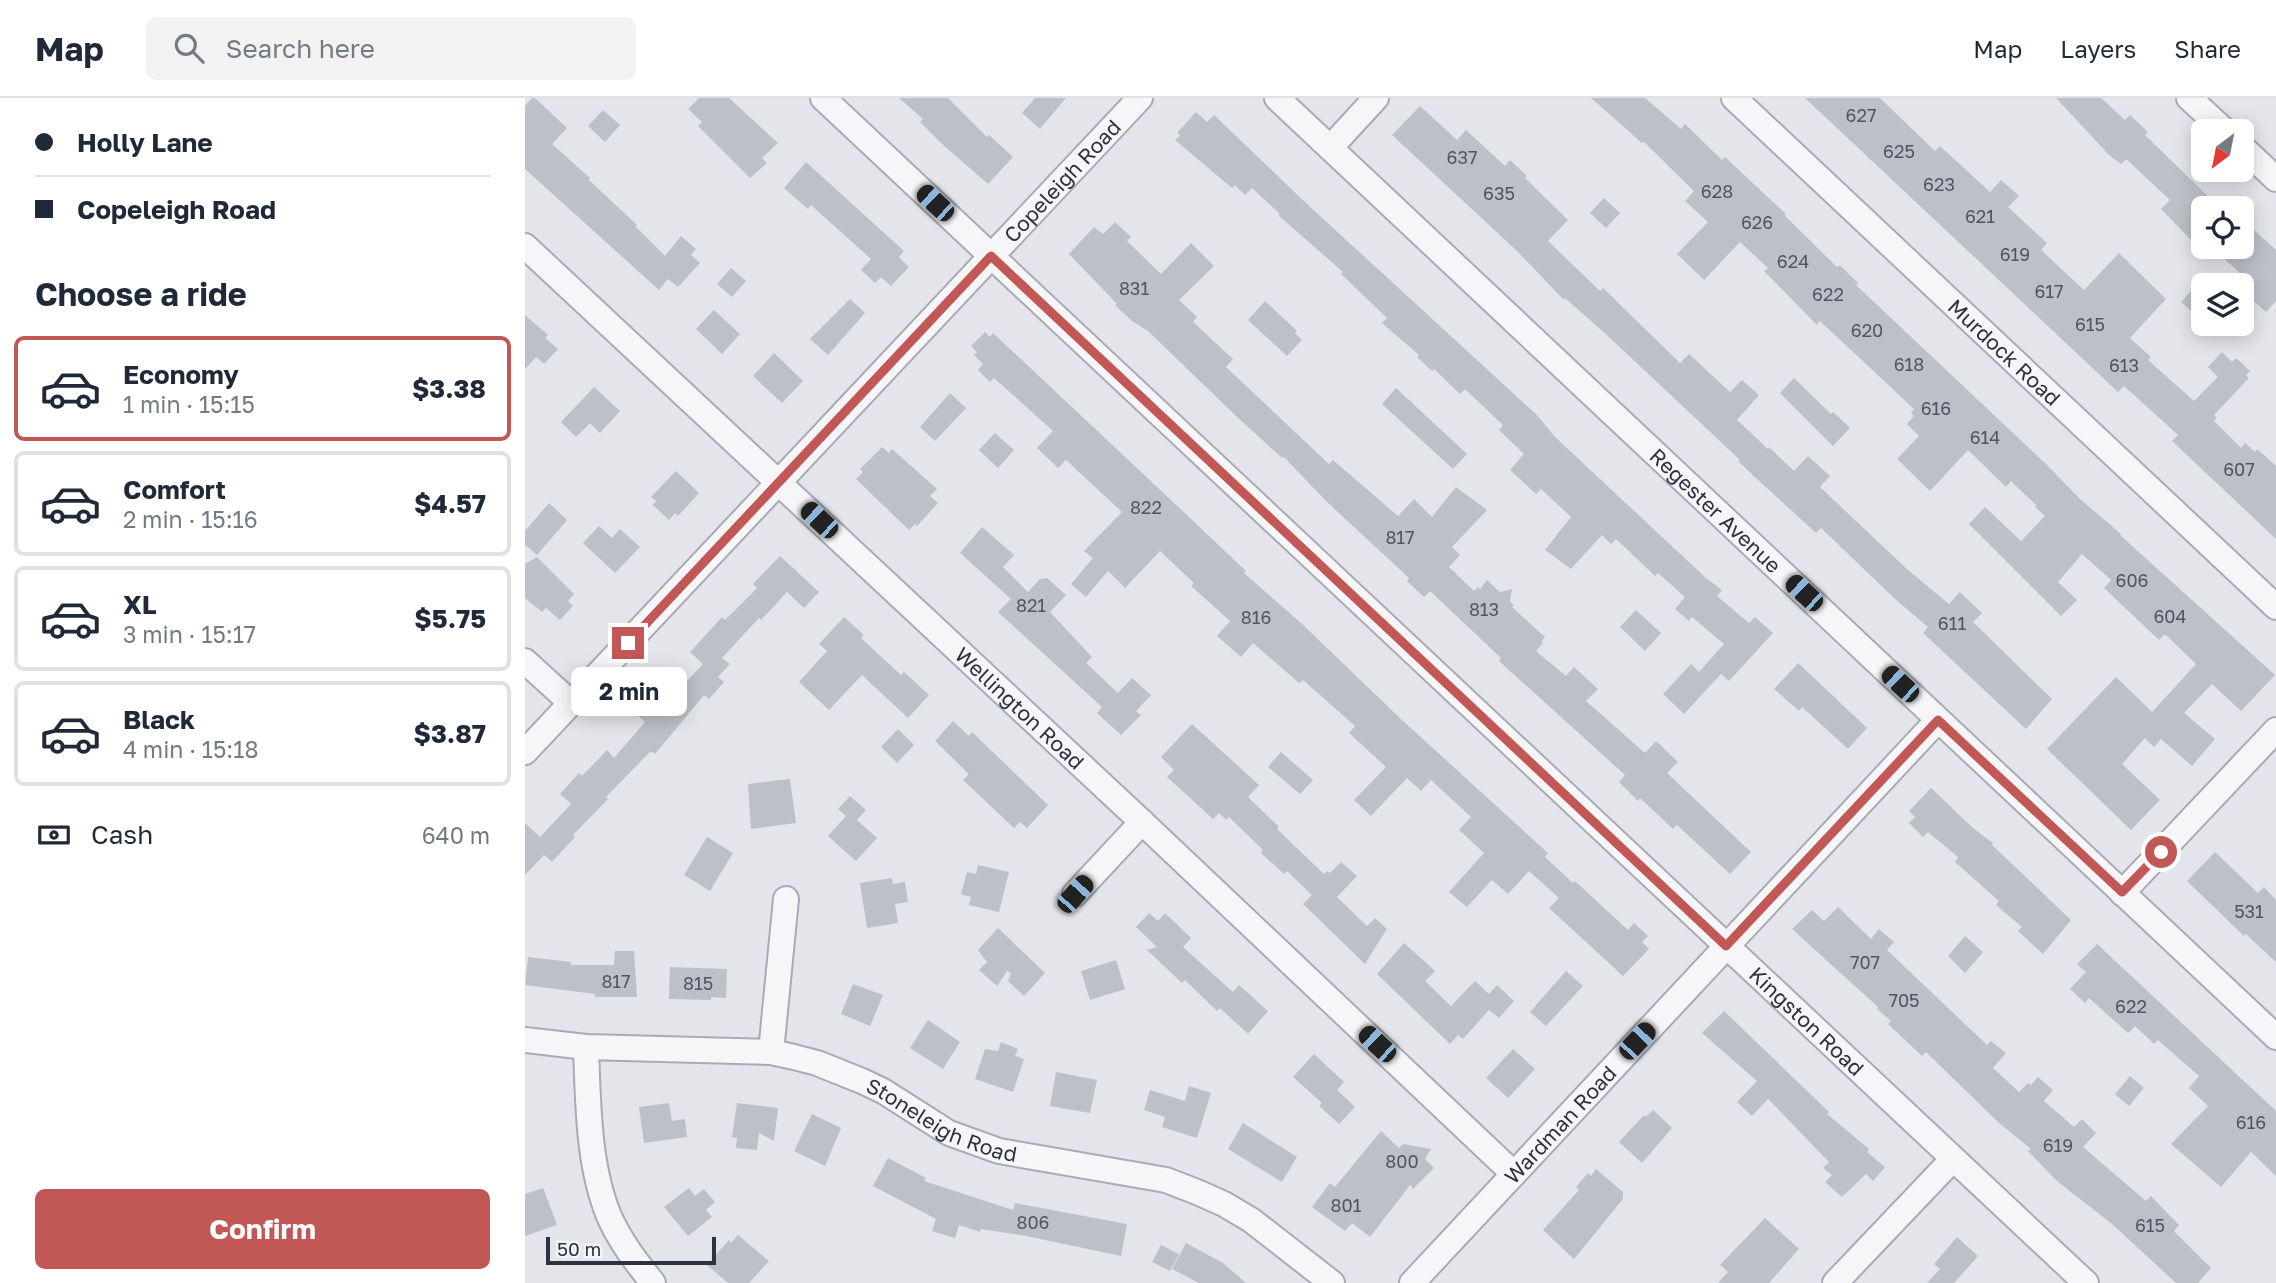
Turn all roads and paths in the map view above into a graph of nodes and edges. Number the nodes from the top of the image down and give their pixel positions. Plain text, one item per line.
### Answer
1 (823, 98) edge
2 (1140, 98) edge
3 (1277, 98) edge
4 (1376, 98) edge
5 (1734, 98) edge
6 (2189, 98) edge
7 (2212, 119) edge
8 (1330, 148) junction
9 (2254, 158) edge
10 (2276, 179) edge
11 (525, 246) edge
12 (991, 256) junction
13 (778, 482) junction
14 (2276, 607) edge
15 (525, 661) edge
16 (571, 703) junction
17 (1938, 720) junction
18 (2276, 730) edge
19 (525, 752) edge
20 (1142, 822) junction
21 (2122, 892) junction
22 (1075, 894) dead end
23 (786, 899) dead end
24 (1726, 946) junction
25 (2276, 1037) edge
26 (525, 1040) edge
27 (586, 1047) junction
28 (771, 1052) junction
29 (1953, 1158) junction
30 (1514, 1174) junction
31 (653, 1283) edge
32 (1332, 1283) edge
33 (1412, 1283) edge
34 (1835, 1283) edge
35 (2086, 1283) edge

1 - 12 street, Kingston Road
2 - 12 street, Copeleigh Road
3 - 8 street, Regester Avenue
4 - 8 street
5 - 14 street, Murdock Road
6 - 7 street
8 - 17 street, Regester Avenue
9 - 10 street
11 - 13 street, Wellington Road
12 - 13 street, Copeleigh Road
12 - 24 street, Kingston Road
13 - 16 street, Copeleigh Road
13 - 20 street, Wellington Road
15 - 16 street
16 - 19 street, Copeleigh Road
17 - 21 street, Regester Avenue
17 - 24 street, Wardman Road
18 - 21 street
20 - 22 street
20 - 30 street, Wellington Road
21 - 25 street, Regester Avenue
23 - 28 street
24 - 29 street, Kingston Road
24 - 30 street, Wardman Road
26 - 27 street, Stoneleigh Road
27 - 28 street, Stoneleigh Road
27 - 31 street
28 - 32 street, Stoneleigh Road
29 - 34 street
29 - 35 street, Kingston Road
30 - 33 street, Wardman Road

